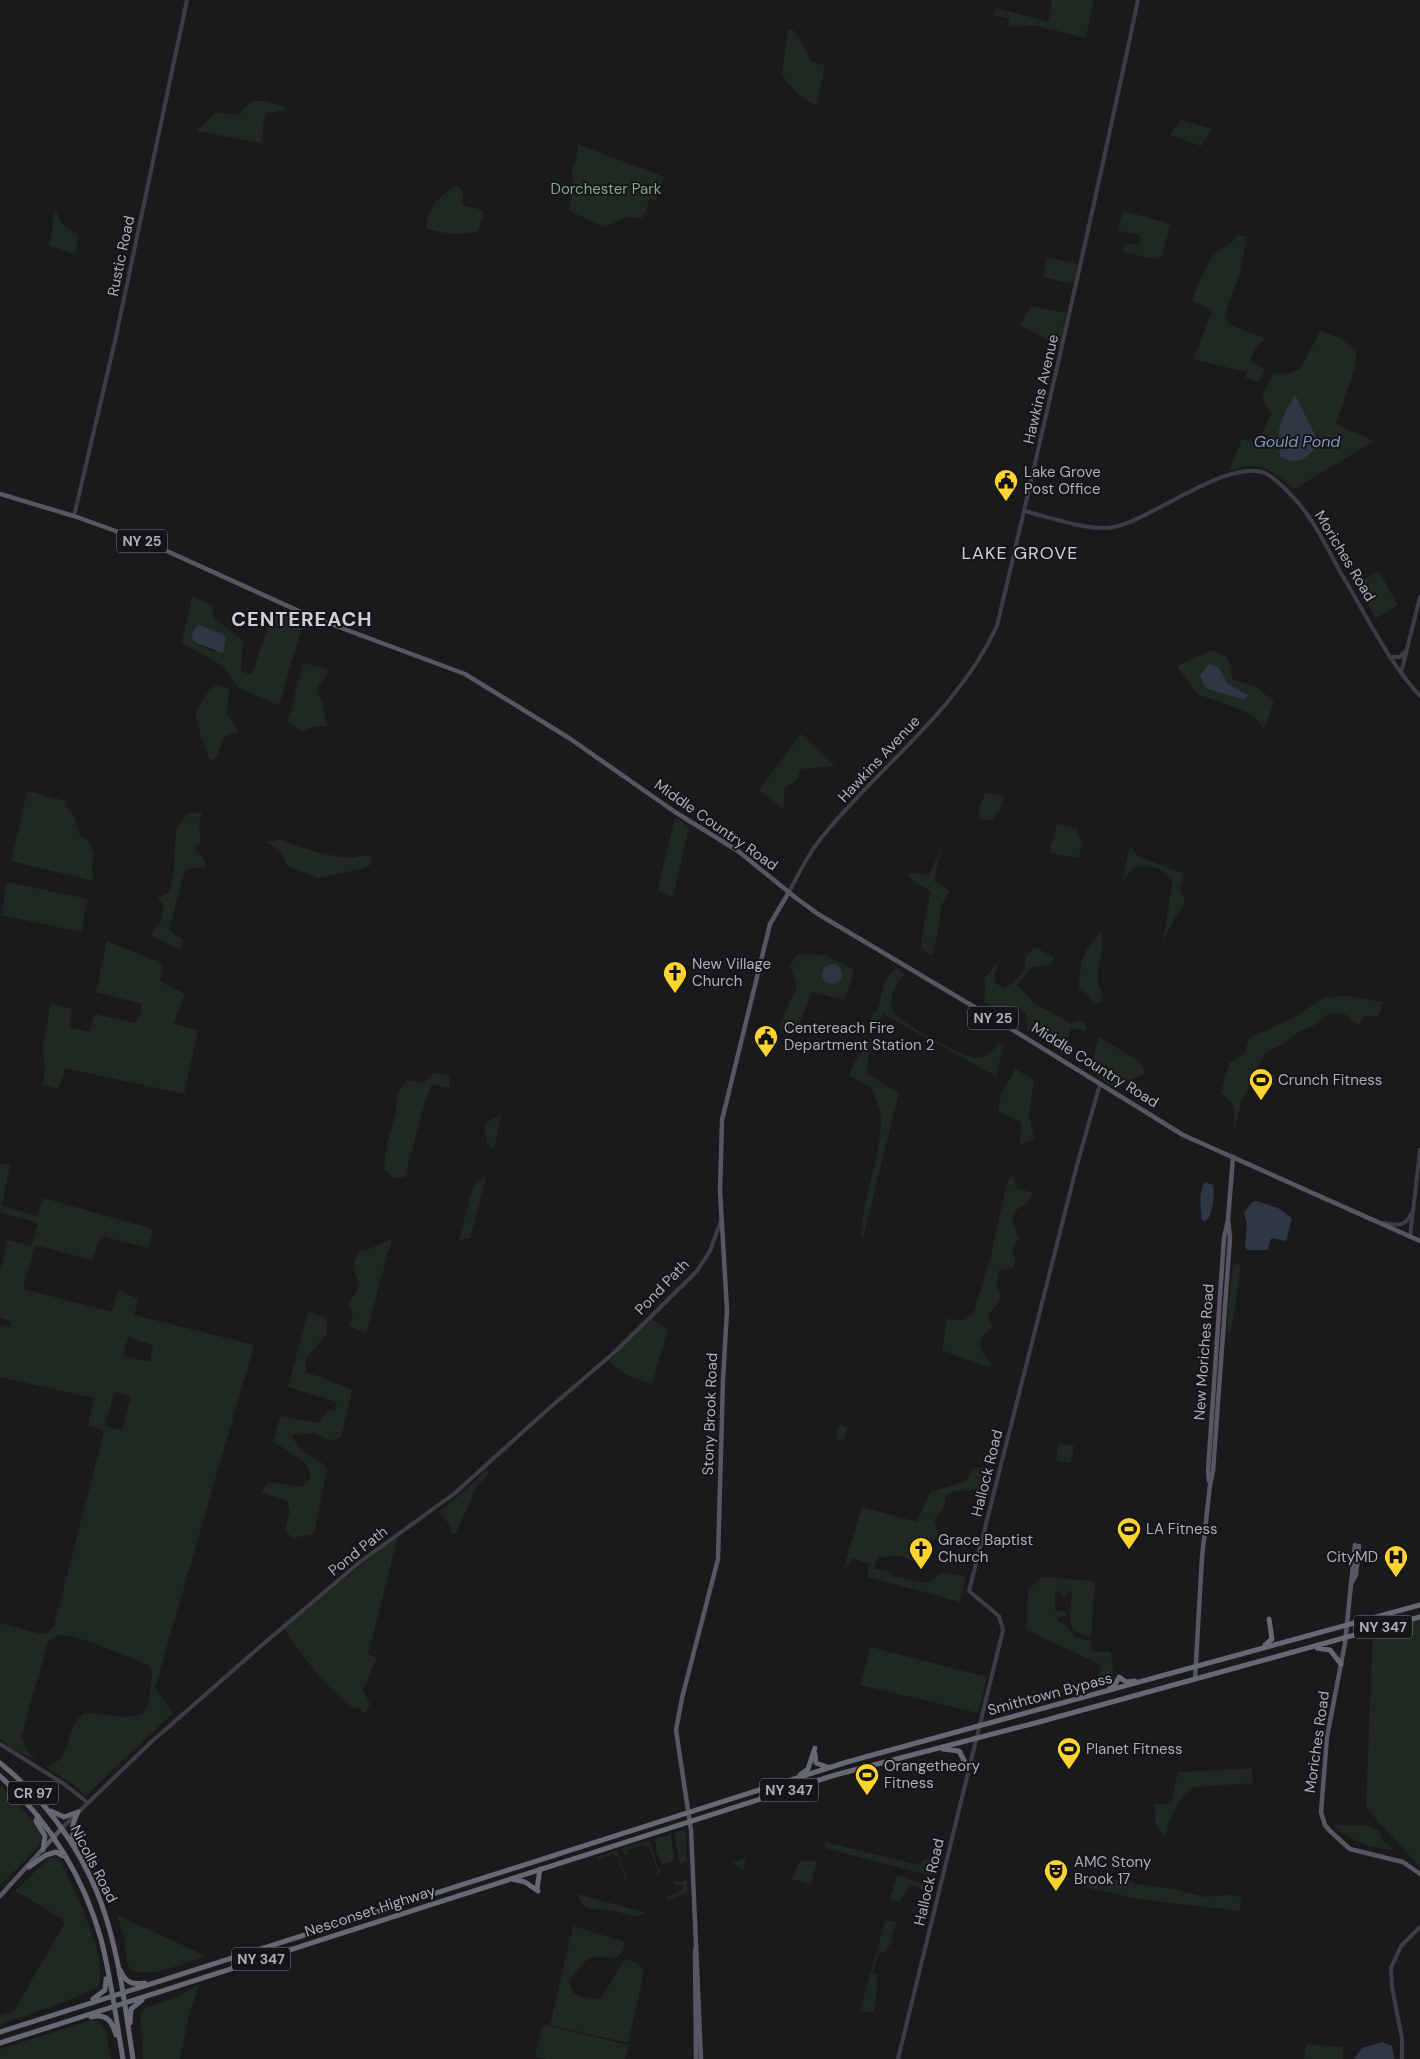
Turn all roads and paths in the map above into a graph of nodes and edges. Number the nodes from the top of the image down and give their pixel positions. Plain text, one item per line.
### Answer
1 (187, 0) edge
2 (1138, 0) edge
3 (0, 494) edge
4 (1024, 511) junction
5 (74, 516) junction
6 (1420, 596) edge
7 (1408, 645) junction
8 (1389, 657) junction
9 (1401, 674) junction
10 (1420, 696) edge
11 (789, 892) junction
12 (1100, 1084) junction
13 (1420, 1150) edge
14 (1233, 1158) junction
15 (1412, 1212) junction
16 (721, 1221) junction
17 (1378, 1222) junction
18 (1410, 1237) junction
19 (1420, 1241) edge
20 (1357, 1546) dead end
21 (1420, 1605) edge
22 (1420, 1617) edge
23 (1347, 1625) junction
24 (1346, 1637) junction
25 (1288, 1642) junction
26 (1259, 1649) junction
27 (1304, 1649) junction
28 (1341, 1664) junction
29 (1195, 1667) junction
30 (1195, 1679) junction
31 (1145, 1681) junction
32 (1098, 1694) junction
33 (979, 1726) junction
34 (976, 1739) junction
35 (0, 1744) edge
36 (935, 1749) junction
37 (0, 1763) edge
38 (830, 1767) junction
39 (968, 1768) junction
40 (0, 1776) edge
41 (796, 1778) junction
42 (87, 1802) junction
43 (44, 1806) junction
44 (78, 1812) junction
45 (689, 1812) junction
46 (38, 1816) junction
47 (690, 1822) junction
48 (62, 1828) junction
49 (55, 1837) junction
50 (43, 1850) junction
51 (81, 1860) junction
52 (71, 1866) junction
53 (29, 1867) junction
54 (540, 1869) junction
55 (1420, 1874) edge
56 (511, 1879) junction
57 (0, 1896) edge
58 (1420, 1927) edge
59 (106, 1961) junction
60 (116, 1962) junction
61 (165, 1979) junction
62 (122, 1993) junction
63 (153, 1994) junction
64 (112, 1996) junction
65 (124, 2003) junction
66 (81, 2006) junction
67 (114, 2006) junction
68 (62, 2023) junction
69 (0, 2032) edge
70 (698, 2034) junction
71 (130, 2041) junction
72 (0, 2043) edge
73 (122, 2051) junction
74 (123, 2059) edge
75 (133, 2059) edge
76 (696, 2059) edge
77 (701, 2059) edge
78 (898, 2059) edge
79 (1402, 2059) edge

1 - 5 street, Rustic Road
2 - 4 street, Hawkins Avenue
3 - 5 main road, Middle Country Road / NY 25
4 - 8 street, Moriches Road
4 - 11 street, Hawkins Avenue
5 - 11 main road, Middle Country Road / NY 25
6 - 7 street
7 - 8 street
7 - 9 street
8 - 9 street, Moriches Road
9 - 10 street, Moriches Road
11 - 12 main road, Middle Country Road / NY 25
11 - 16 main road, Stony Brook Road
12 - 14 main road, Middle Country Road / NY 25
12 - 33 street, Hallock Road
13 - 15 street
14 - 17 main road, Middle Country Road / NY 25
14 - 29 main road, New Moriches Road
15 - 17 street
15 - 18 street
16 - 42 street, Pond Path
16 - 45 main road, Stony Brook Road
17 - 18 main road, Middle Country Road / NY 25
18 - 19 main road, Middle Country Road / NY 25
20 - 23 main road, Moriches Road
21 - 23 highway, Smithtown Bypass / NY 347
22 - 24 highway, Smithtown Bypass / NY 347
23 - 24 main road, Moriches Road
23 - 25 highway, Smithtown Bypass / NY 347
24 - 27 highway, Smithtown Bypass / NY 347
24 - 28 main road, Moriches Road
25 - 26 highway, Smithtown Bypass / NY 347
25 - 26 highway
26 - 29 highway, Smithtown Bypass / NY 347
27 - 28 highway
27 - 30 highway, Smithtown Bypass / NY 347
28 - 55 main road, Moriches Road
29 - 30 main road, New Moriches Road
29 - 31 highway, Smithtown Bypass / NY 347
30 - 34 highway, Smithtown Bypass / NY 347
31 - 32 highway, Smithtown Bypass / NY 347
31 - 32 highway
32 - 33 highway, Smithtown Bypass / NY 347
33 - 34 street, Hallock Road
33 - 38 highway, Smithtown Bypass / NY 347
34 - 36 highway, Smithtown Bypass / NY 347
34 - 39 street, Hallock Road
35 - 42 street
36 - 39 highway
36 - 47 highway, Smithtown Bypass / NY 347
37 - 43 highway, Nicolls Road / CR 97
38 - 41 highway, Smithtown Bypass / NY 347
38 - 41 highway
39 - 78 street, Hallock Road
40 - 46 highway, Nicolls Road / CR 97
41 - 45 highway, Smithtown Bypass / NY 347
42 - 44 street, Pond Path
43 - 44 highway
43 - 48 highway, Nicolls Road / CR 97
44 - 48 street, Pond Path
44 - 51 highway
45 - 47 main road, Stony Brook Road
45 - 61 highway, Nesconset Highway / NY 347
46 - 49 highway, Nicolls Road / CR 97
46 - 50 highway
47 - 54 highway, Nesconset Highway / NY 347
47 - 70 main road, Stony Brook Road
48 - 49 main road, Pond Path
48 - 51 highway, Nicolls Road / CR 97
49 - 50 main road, Pond Path
49 - 52 highway, Nicolls Road / CR 97
50 - 53 main road, Pond Path
51 - 60 highway, Nicolls Road / CR 97
52 - 53 highway
52 - 59 highway, Nicolls Road / CR 97
53 - 57 main road, Pond Path
54 - 56 highway, Nesconset Highway / NY 347
54 - 56 highway
56 - 63 highway, Nesconset Highway / NY 347
58 - 79 street
59 - 64 highway, Nicolls Road / CR 97
59 - 66 highway
60 - 61 highway
60 - 62 highway, Nicolls Road / CR 97
61 - 62 highway, Nesconset Highway / NY 347
62 - 64 highway, Nesconset Highway / NY 347
62 - 65 highway, Nicolls Road / CR 97
63 - 65 highway, Nesconset Highway / NY 347
63 - 71 highway
64 - 66 highway, Nesconset Highway / NY 347
64 - 67 highway, Nicolls Road / CR 97
65 - 67 highway, Nesconset Highway / NY 347
65 - 71 highway, Nicolls Road / CR 97
66 - 69 highway, Nesconset Highway / NY 347
67 - 68 highway, Nesconset Highway / NY 347
67 - 73 highway, Nicolls Road / CR 97
68 - 72 highway, Nesconset Highway / NY 347
68 - 73 highway
70 - 76 main road, Stony Brook Road
70 - 77 main road, Stony Brook Road
71 - 75 highway, Nicolls Road / CR 97
73 - 74 highway, Nicolls Road / CR 97

